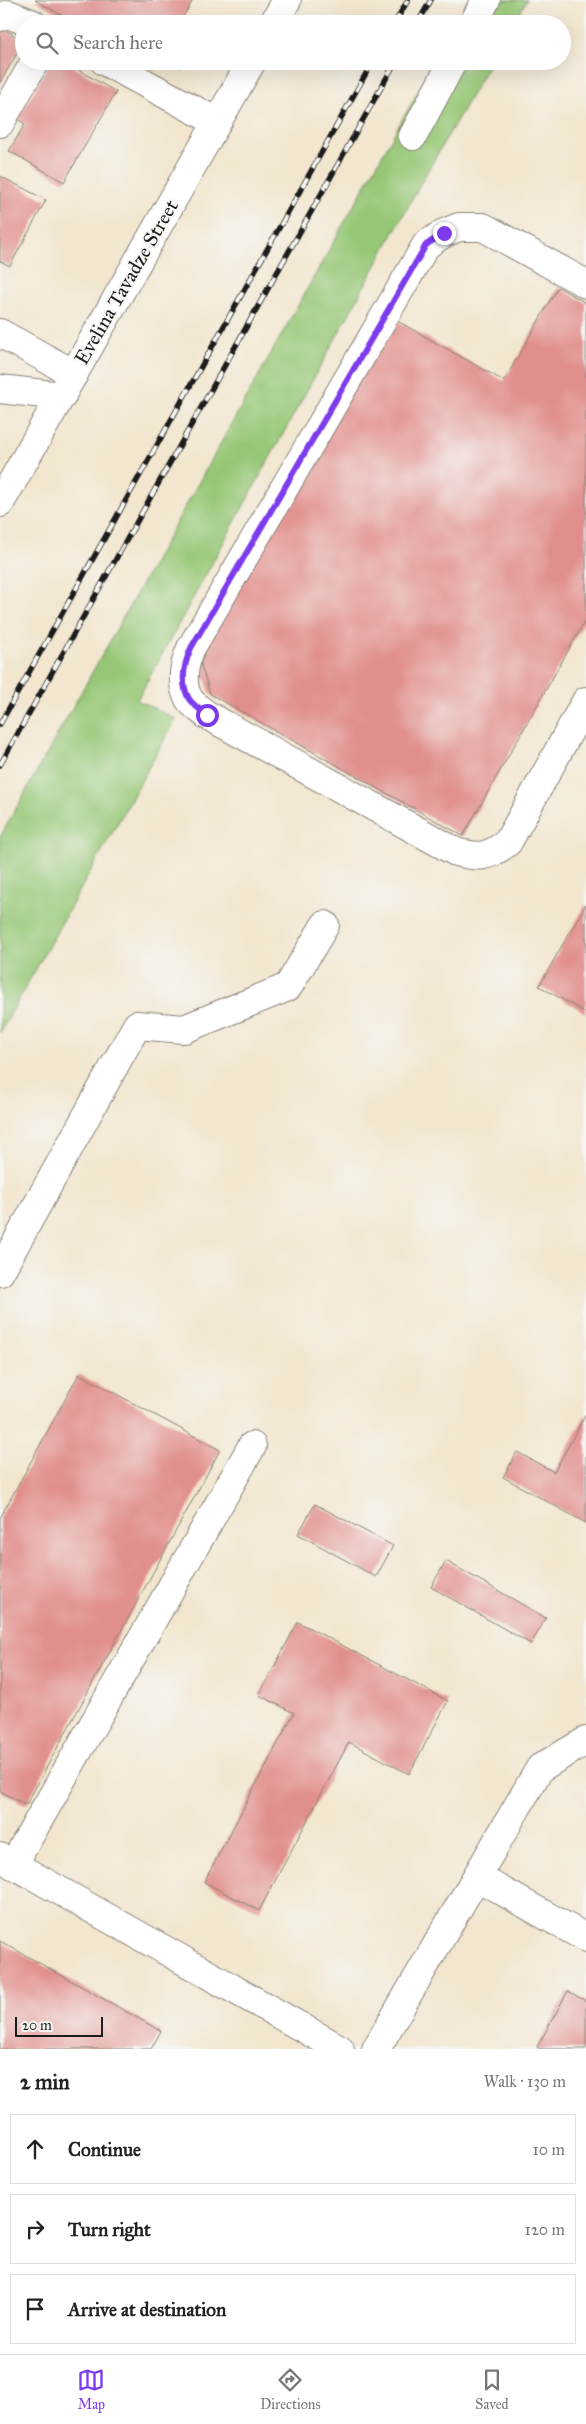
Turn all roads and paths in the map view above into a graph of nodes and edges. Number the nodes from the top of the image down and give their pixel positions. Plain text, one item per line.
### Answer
1 (287, 0) edge
2 (486, 0) edge
3 (278, 15) edge
4 (478, 15) edge
5 (0, 17) edge
6 (15, 17) edge
7 (30, 70) edge
8 (121, 70) edge
9 (247, 70) edge
10 (448, 70) edge
11 (217, 122) junction
12 (0, 123) edge
13 (413, 136) dead end
14 (586, 284) edge
15 (2, 335) edge
16 (68, 385) junction
17 (0, 389) edge
18 (0, 503) edge
19 (586, 701) edge
20 (325, 925) dead end
21 (0, 1272) edge
22 (252, 1446) dead end
23 (586, 1740) edge
24 (6, 1861) edge
25 (477, 1877) junction
26 (586, 1938) edge
27 (340, 2049) edge
28 (376, 2049) edge

1 - 3 main road
2 - 4 main road
5 - 6 main road
7 - 12 main road
8 - 11 main road
9 - 11 main road, Evelina Tavadze Street
10 - 13 main road
11 - 16 main road, Evelina Tavadze Street
14 - 19 main road
15 - 16 main road
16 - 17 main road
16 - 18 main road, Evelina Tavadze Street
20 - 21 main road
22 - 24 main road
23 - 25 main road
24 - 27 main road
25 - 26 main road
25 - 28 main road

